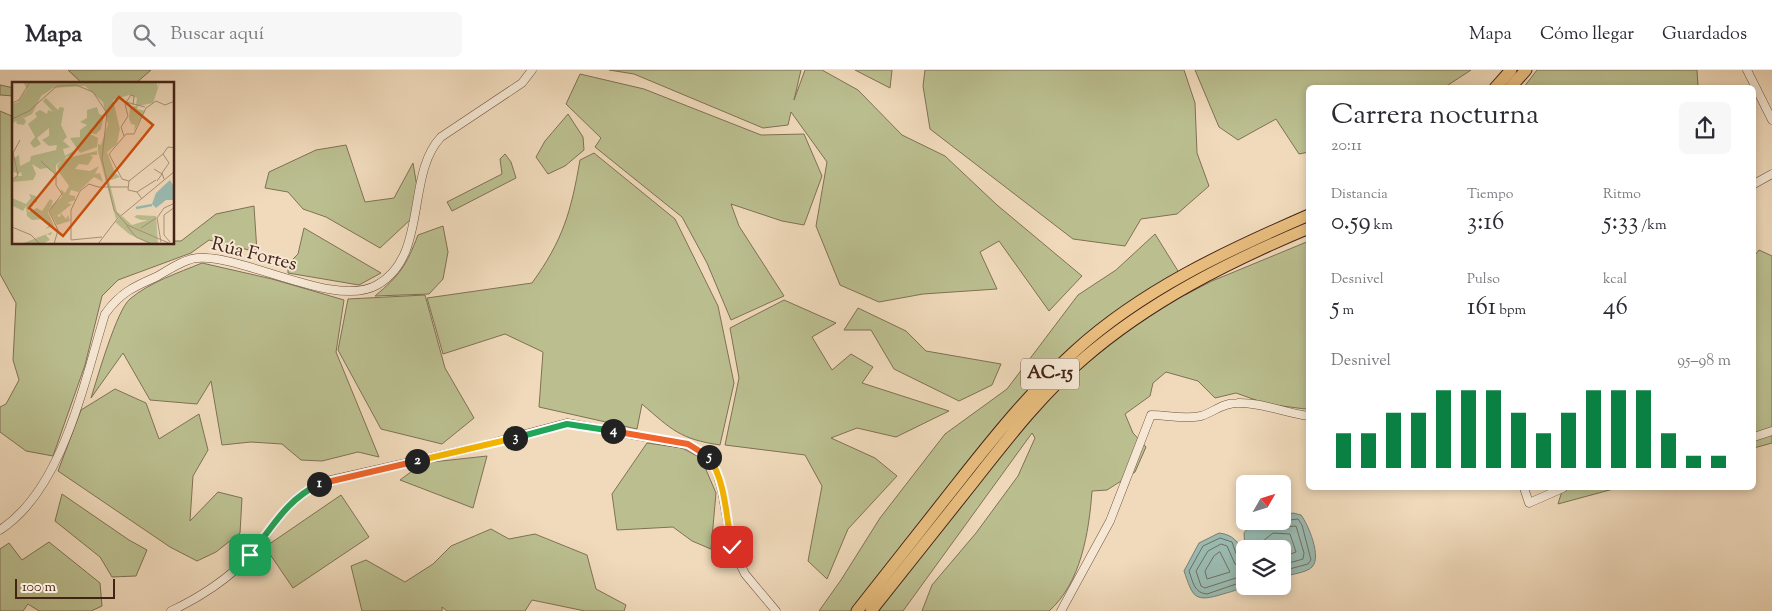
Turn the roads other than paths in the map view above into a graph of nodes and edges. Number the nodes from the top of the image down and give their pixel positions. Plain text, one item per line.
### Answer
1 (532, 70) edge
2 (1511, 70) edge
3 (1526, 70) edge
4 (1747, 70) edge
5 (1498, 85) edge
6 (1513, 85) edge
7 (1754, 85) edge
8 (1756, 88) edge
9 (1772, 120) edge
10 (1772, 174) edge
11 (1756, 183) edge
12 (1306, 216) edge
13 (1306, 229) edge
14 (1306, 415) edge
15 (1772, 432) edge
16 (1756, 436) edge
17 (1525, 490) edge
18 (1558, 490) edge
19 (0, 530) edge
20 (171, 611) edge
21 (776, 611) edge
22 (857, 611) edge
23 (872, 611) edge
24 (1061, 611) edge

1 - 19 street, Rúa Fortes
2 - 5 highway
3 - 6 highway
4 - 7 street
8 - 9 street
10 - 11 street
12 - 22 highway, AC-15
13 - 23 highway, AC-15
14 - 24 street
15 - 16 street
17 - 18 street
20 - 21 street

